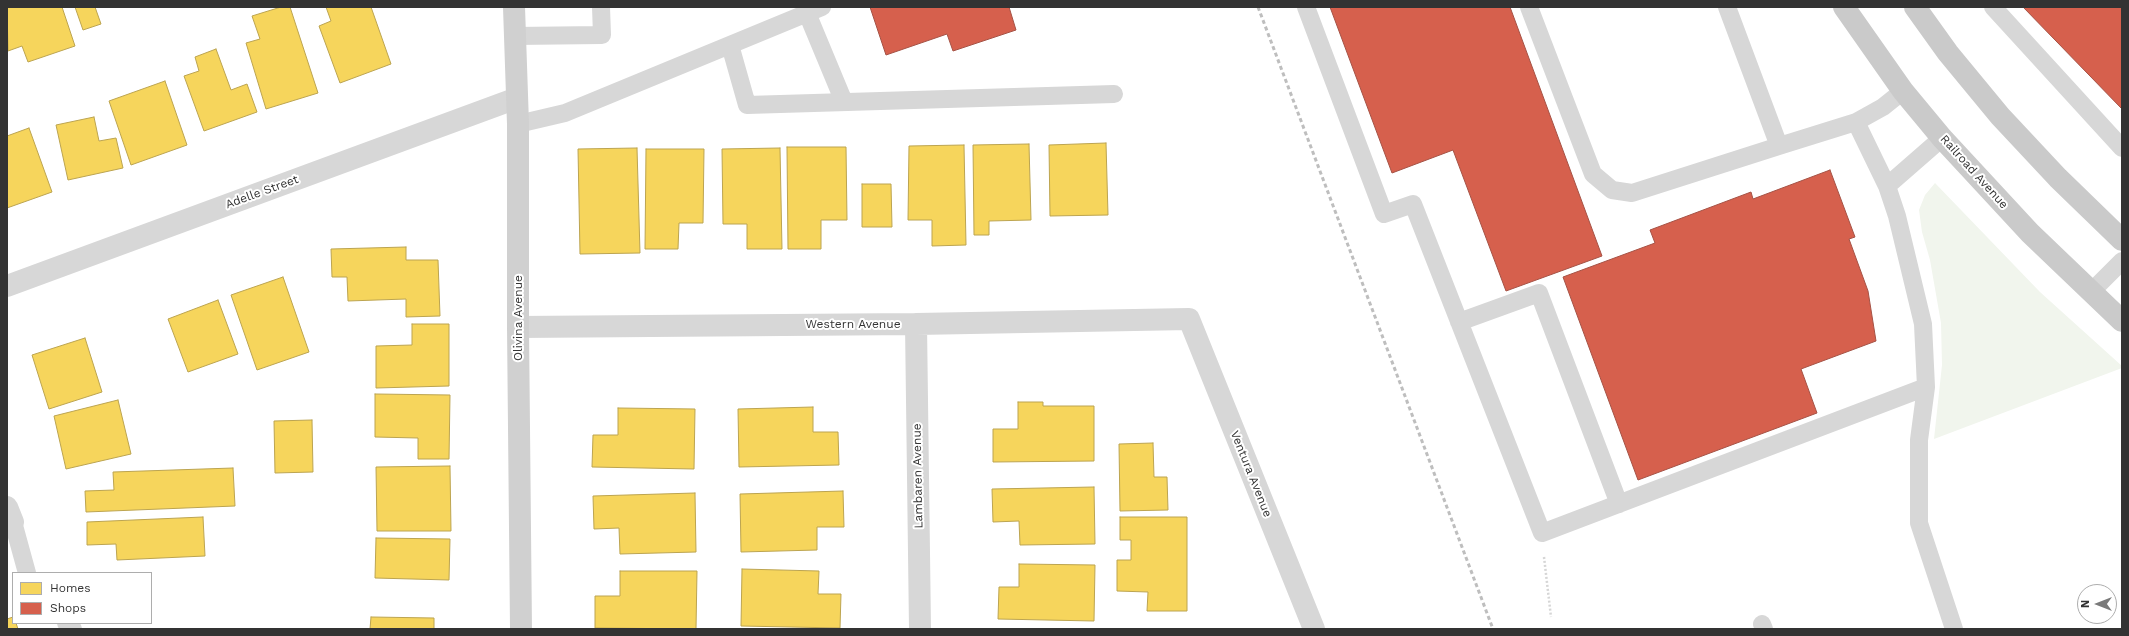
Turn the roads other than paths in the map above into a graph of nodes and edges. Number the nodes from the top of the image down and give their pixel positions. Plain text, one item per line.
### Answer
1 (514, 7) edge
2 (601, 7) edge
3 (1306, 7) edge
4 (1529, 7) edge
5 (1727, 7) edge
6 (1844, 7) edge
7 (1915, 7) edge
8 (1993, 7) edge
9 (814, 10) edge
10 (514, 36) junction
11 (730, 45) junction
12 (1903, 90) junction
13 (1114, 94) dead end
14 (516, 98) junction
15 (844, 102) junction
16 (1856, 122) junction
17 (518, 124) junction
18 (1942, 138) junction
19 (1779, 146) junction
20 (2122, 148) edge
21 (1887, 186) junction
22 (2122, 240) edge
23 (2122, 261) edge
24 (7, 286) edge
25 (2091, 292) junction
26 (1189, 320) joint
27 (2122, 321) edge
28 (1459, 322) junction
29 (916, 324) junction
30 (518, 327) junction
31 (1926, 387) junction
32 (1619, 504) junction
33 (10, 515) edge
34 (27, 572) edge
35 (521, 629) edge
36 (920, 629) edge
37 (1314, 629) edge
38 (1954, 629) edge

1 - 10 street, Olivina Avenue
2 - 10 lane
3 - 28 lane
4 - 19 lane
5 - 19 lane
6 - 12 main road, Railroad Avenue
7 - 22 main road
8 - 20 lane
9 - 11 lane
9 - 15 lane
10 - 14 street, Olivina Avenue
11 - 15 lane
11 - 17 lane
12 - 16 lane
12 - 18 main road, Railroad Avenue
13 - 15 lane
14 - 17 street, Olivina Avenue
14 - 24 street, Adelle Street
16 - 19 lane
16 - 21 lane
17 - 30 street, Olivina Avenue
18 - 21 lane
18 - 25 main road, Railroad Avenue
21 - 31 lane
23 - 25 lane
25 - 27 main road, Railroad Avenue
26 - 29 street, Western Avenue
26 - 37 street, Ventura Avenue
28 - 32 lane
28 - 32 lane
29 - 30 street, Western Avenue
29 - 36 street, Lambaren Avenue
30 - 35 street, Olivina Avenue
31 - 32 lane
31 - 38 lane
33 - 34 lane

